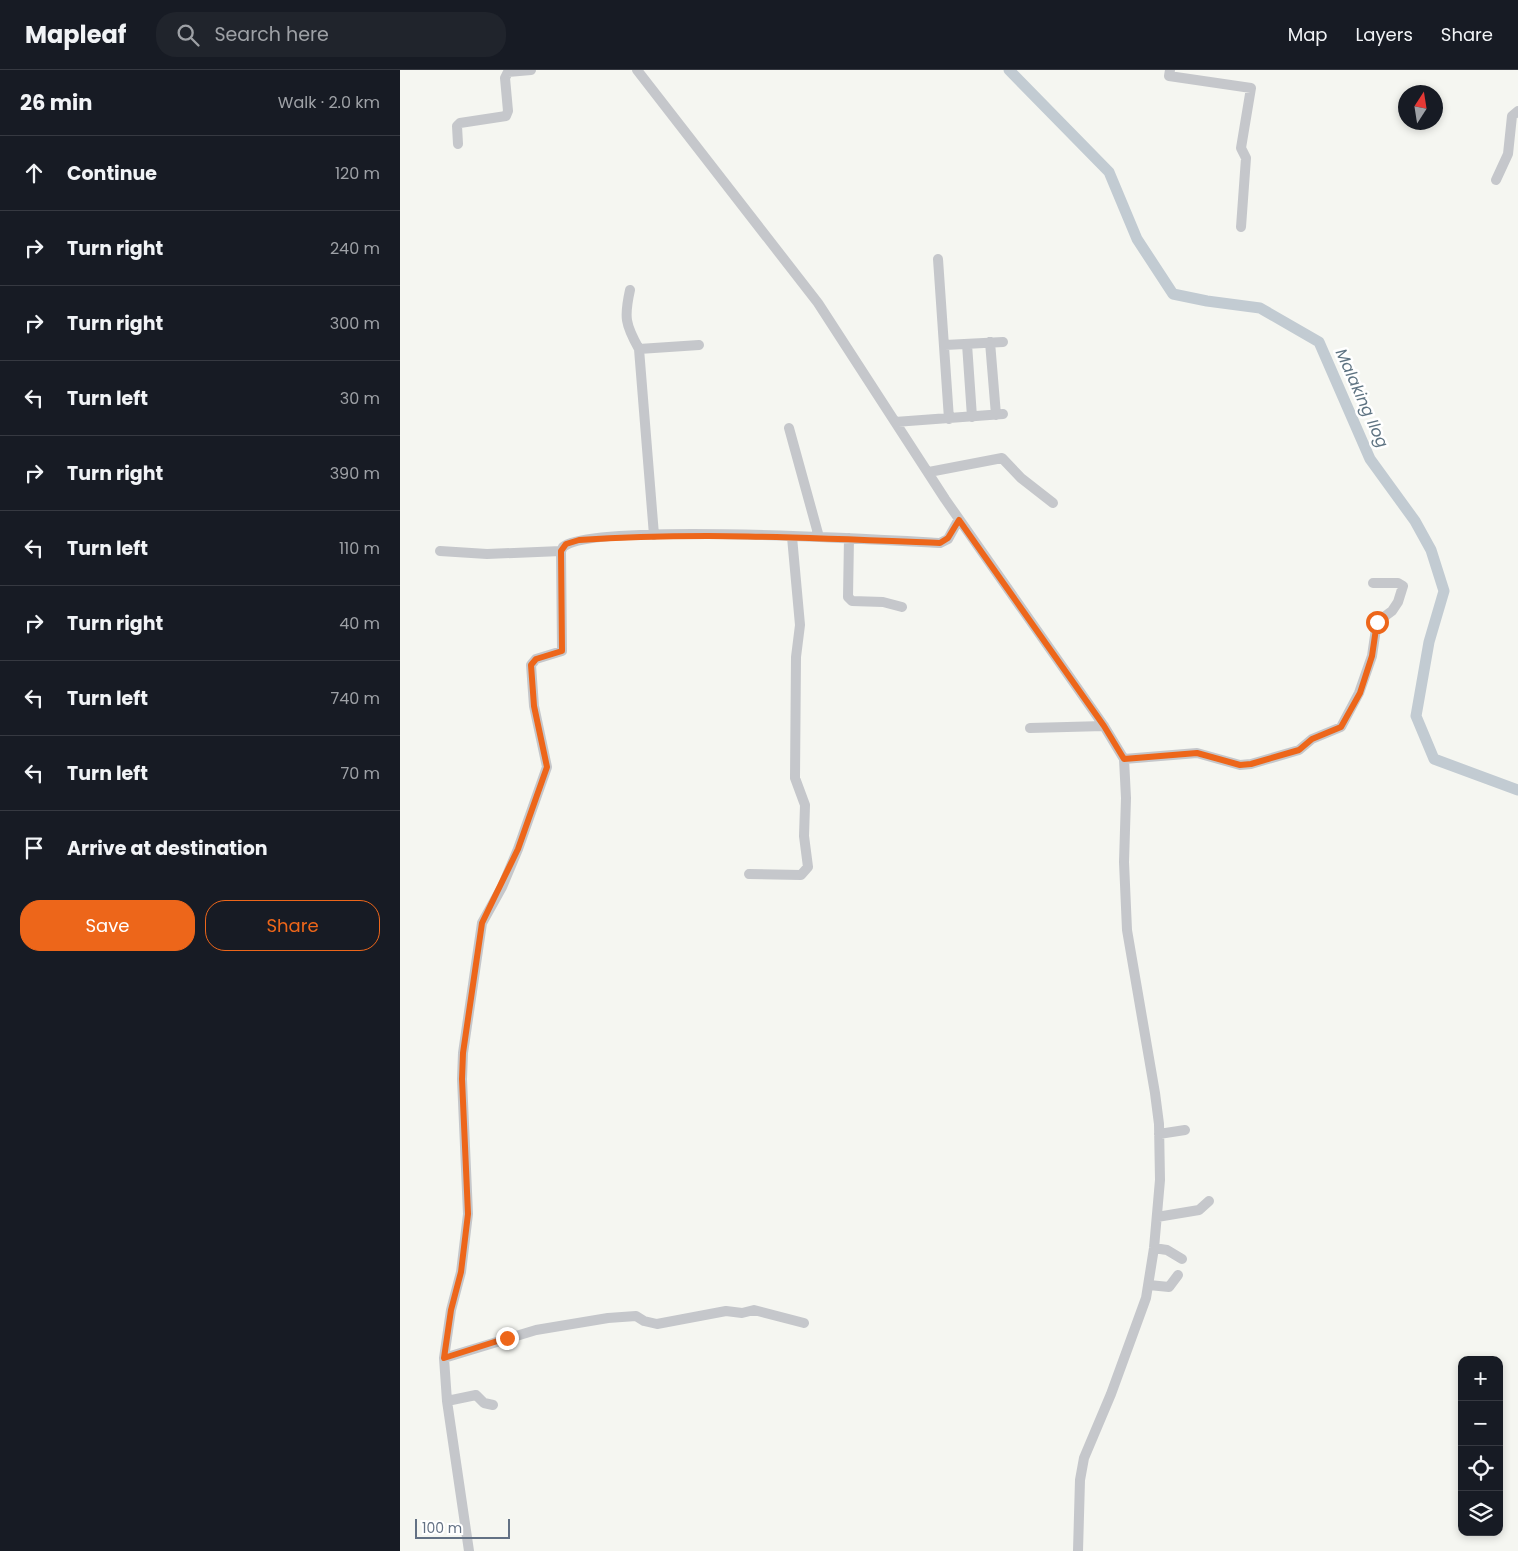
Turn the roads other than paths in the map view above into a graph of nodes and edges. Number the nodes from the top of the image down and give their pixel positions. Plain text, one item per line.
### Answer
1 (531, 70) edge
2 (637, 70) edge
3 (1170, 70) edge
4 (1518, 111) edge
5 (458, 144) dead end
6 (1496, 180) dead end
7 (1241, 227) dead end
8 (938, 259) dead end
9 (630, 290) dead end
10 (990, 342) junction
11 (1003, 342) dead end
12 (967, 344) junction
13 (699, 345) dead end
14 (944, 345) junction
15 (639, 349) junction
16 (972, 417) junction
17 (949, 419) junction
18 (895, 422) junction
19 (789, 428) dead end
20 (930, 472) junction
21 (1053, 504) dead end
22 (959, 520) junction
23 (654, 535) junction
24 (792, 537) junction
25 (819, 537) junction
26 (849, 538) junction
27 (440, 551) dead end
28 (561, 551) junction
29 (1373, 583) dead end
30 (902, 607) dead end
31 (1104, 726) junction
32 (1030, 728) dead end
33 (1124, 759) junction
34 (749, 874) dead end
35 (1185, 1130) dead end
36 (1159, 1134) junction
37 (1209, 1201) dead end
38 (1157, 1217) junction
39 (1154, 1248) junction
40 (1182, 1259) dead end
41 (1178, 1275) dead end
42 (1149, 1285) junction
43 (804, 1323) dead end
44 (444, 1358) junction
45 (447, 1401) junction
46 (493, 1405) dead end
47 (469, 1551) edge
48 (1078, 1551) edge

1 - 5 street
2 - 18 street
3 - 7 street
4 - 6 street
8 - 14 street
9 - 15 street
10 - 11 street
10 - 12 street
10 - 16 street
12 - 14 street
12 - 16 street
13 - 15 street
14 - 17 street
15 - 23 street
16 - 17 street
17 - 18 street
18 - 20 street
19 - 25 street
20 - 21 street
20 - 22 street
22 - 26 street
22 - 31 street
23 - 24 street
23 - 28 street
24 - 25 street
24 - 34 street
25 - 26 street
26 - 30 street
27 - 28 street
28 - 44 street
29 - 33 street
31 - 32 street
31 - 33 street
33 - 36 street
35 - 36 street
36 - 38 street
37 - 38 street
38 - 39 street
39 - 40 street
39 - 42 street
41 - 42 street
42 - 48 street
43 - 44 street
44 - 45 street
45 - 46 street
45 - 47 street

